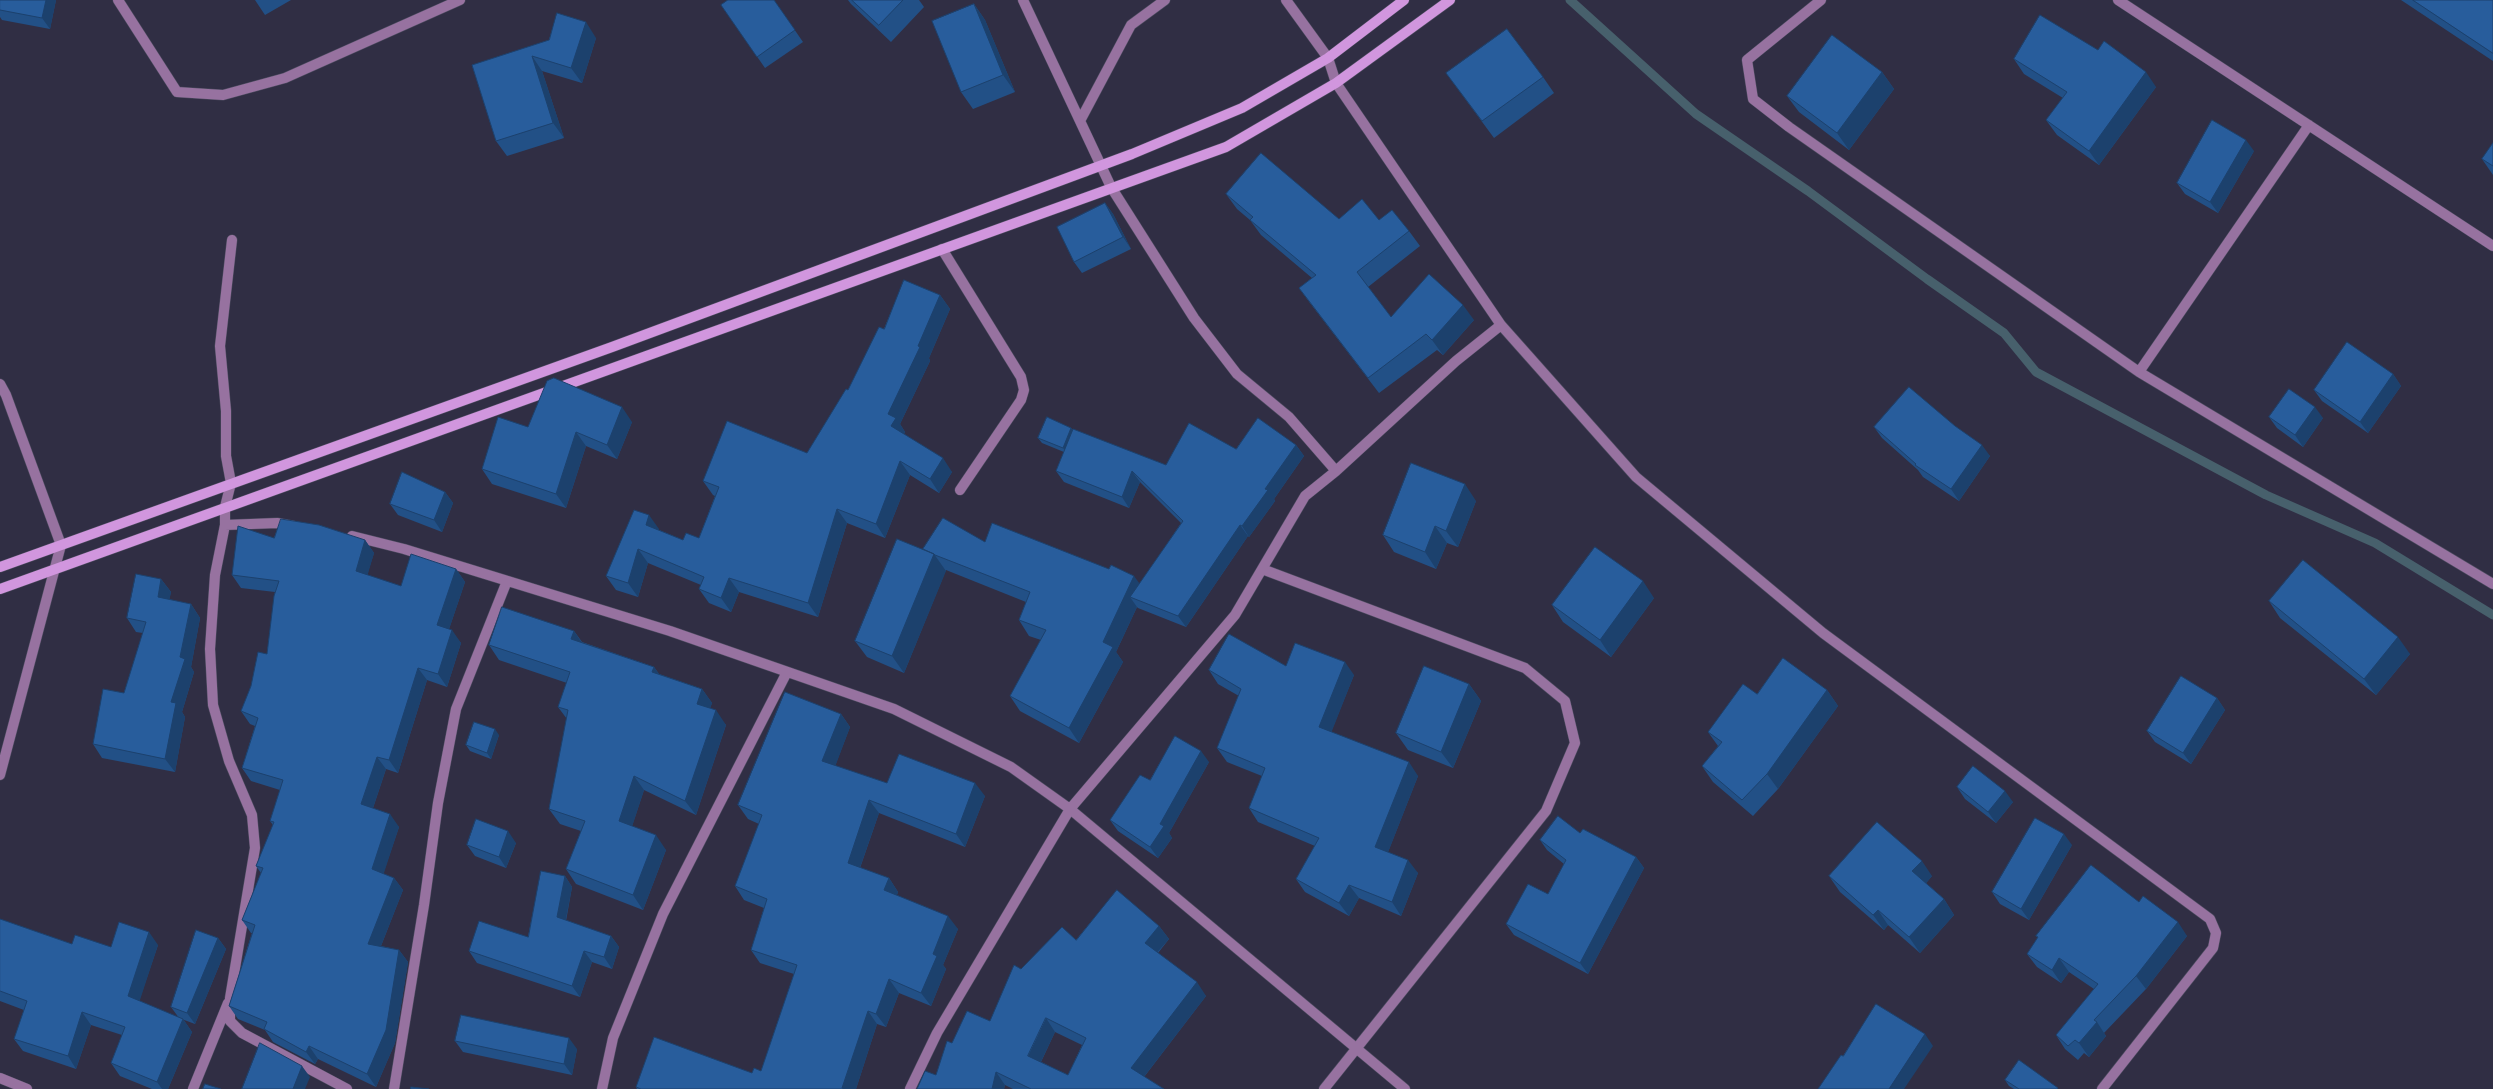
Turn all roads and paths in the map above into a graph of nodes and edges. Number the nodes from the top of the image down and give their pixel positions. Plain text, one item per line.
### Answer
1 (118, 0) edge
2 (460, 0) edge
3 (1023, 0) edge
4 (1165, 0) edge
5 (1286, 0) edge
6 (1404, 0) edge
7 (1450, 0) edge
8 (1821, 0) edge
9 (2118, 0) edge
10 (1328, 58) junction
11 (1336, 83) junction
12 (1080, 121) junction
13 (2310, 125) junction
14 (1101, 165) junction
15 (1111, 187) junction
16 (232, 240) dead end
17 (2493, 246) edge
18 (942, 249) junction
19 (1501, 325) junction
20 (2139, 372) junction
21 (0, 384) edge
22 (1336, 471) junction
23 (232, 484) junction
24 (960, 490) dead end
25 (225, 508) junction
26 (224, 525) junction
27 (302, 527) edge
28 (337, 533) edge
29 (60, 545) junction
30 (0, 568) edge
31 (1262, 569) junction
32 (53, 571) junction
33 (507, 581) junction
34 (2493, 584) edge
35 (0, 589) edge
36 (787, 672) junction
37 (0, 775) edge
38 (1070, 809) junction
39 (230, 998) junction
40 (1356, 1049) junction
41 (0, 1078) edge
42 (27, 1089) edge
43 (193, 1089) edge
44 (347, 1089) edge
45 (394, 1089) edge
46 (602, 1089) edge
47 (910, 1089) edge
48 (1324, 1089) edge
49 (1404, 1089) edge
50 (2102, 1089) edge

1 - 2 street
3 - 12 street
4 - 12 street
5 - 10 street
6 - 10 main road
7 - 11 main road
8 - 20 street
9 - 13 street
10 - 11 street
10 - 14 main road
11 - 15 main road
11 - 19 street
12 - 14 street
13 - 17 street
13 - 20 street
14 - 15 street
14 - 23 main road
15 - 18 main road
15 - 22 street
16 - 23 street
18 - 24 street
18 - 25 main road
19 - 22 street
19 - 50 street
20 - 34 street
21 - 29 street
22 - 31 street
23 - 25 street
23 - 29 main road
25 - 26 street
25 - 32 main road
26 - 27 street
26 - 39 street
28 - 33 street
29 - 30 main road
29 - 32 street
31 - 38 street
31 - 40 street
32 - 35 main road
32 - 37 street
33 - 36 street
33 - 45 street
36 - 38 street
36 - 46 street
38 - 40 street
38 - 47 street
39 - 43 street
39 - 44 street
40 - 48 street
40 - 49 street
41 - 42 street

